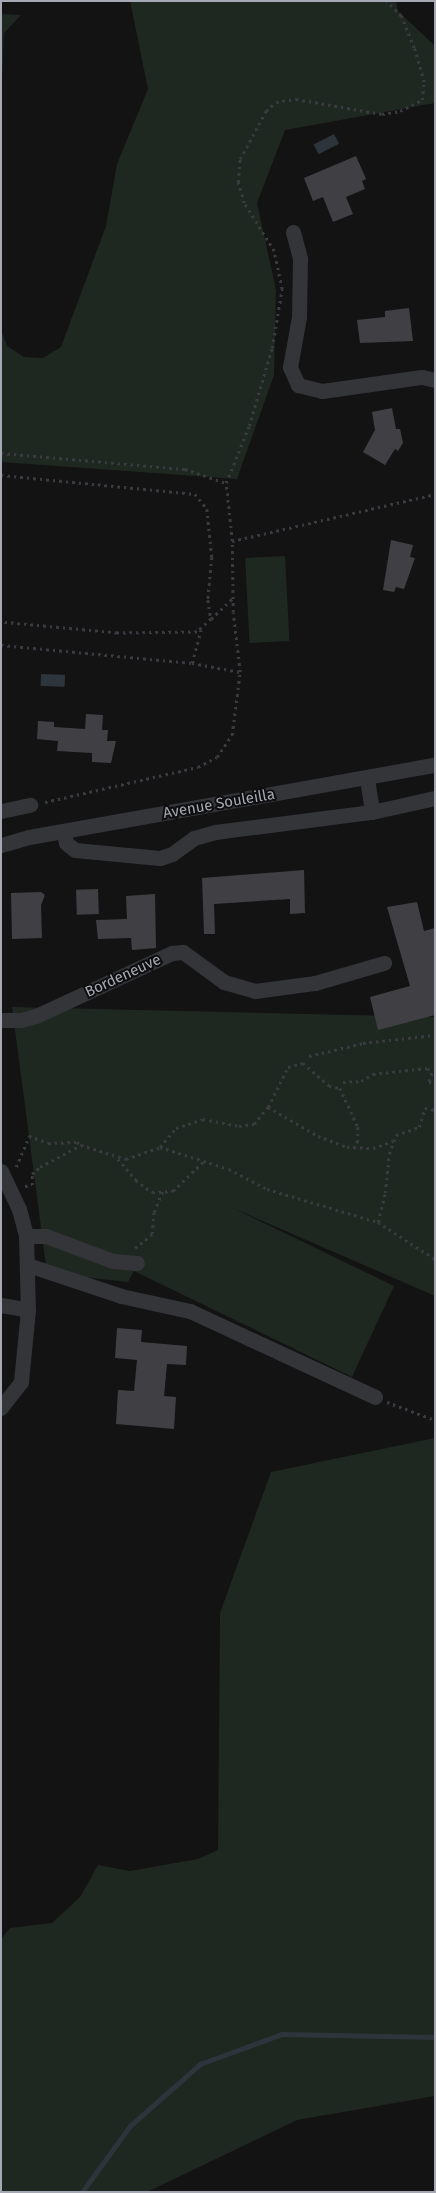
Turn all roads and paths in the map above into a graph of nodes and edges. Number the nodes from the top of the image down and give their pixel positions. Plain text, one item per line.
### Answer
1 (386, 1) edge
2 (294, 232) dead end
3 (435, 380) edge
4 (1, 453) edge
5 (1, 475) edge
6 (226, 484) junction
7 (435, 494) edge
8 (232, 541) junction
9 (233, 598) junction
10 (211, 619) junction
11 (1, 622) edge
12 (201, 630) junction
13 (1, 645) edge
14 (192, 663) junction
15 (240, 672) junction
16 (435, 765) edge
17 (435, 771) edge
18 (408, 772) junction
19 (367, 779) junction
20 (435, 798) edge
21 (30, 805) joint
22 (1, 811) edge
23 (372, 812) junction
24 (64, 832) junction
25 (1, 834) edge
26 (29, 837) junction
27 (1, 845) edge
28 (384, 963) dead end
29 (1, 1020) edge
30 (434, 1036) edge
31 (309, 1056) dead end
32 (343, 1082) dead end
33 (435, 1083) edge
34 (268, 1107) junction
35 (435, 1110) edge
36 (394, 1141) junction
37 (81, 1145) junction
38 (160, 1147) junction
39 (354, 1148) junction
40 (117, 1158) junction
41 (205, 1160) junction
42 (8, 1173) edge
43 (20, 1188) dead end
44 (162, 1192) junction
45 (378, 1222) junction
46 (26, 1236) junction
47 (435, 1259) edge
48 (113, 1261) junction
49 (137, 1263) dead end
50 (28, 1265) junction
51 (1, 1305) edge
52 (28, 1310) junction
53 (375, 1397) joint
54 (1, 1408) edge
55 (435, 1420) edge

1 - 6 path
2 - 3 street
4 - 6 path
5 - 10 path
6 - 8 path
7 - 8 path
8 - 9 path
9 - 10 path
9 - 15 path
10 - 12 path
11 - 12 path
12 - 14 path
13 - 14 path
14 - 15 path
15 - 21 path
16 - 18 street, Avenue Souleilla
17 - 18 street, Avenue Souleilla
18 - 19 street, Avenue Souleilla
19 - 23 street
19 - 24 street, Avenue Souleilla
20 - 23 street
21 - 22 street
23 - 24 street
24 - 26 street, Avenue Souleilla
25 - 26 street, Avenue Souleilla
26 - 27 street, Avenue Souleilla
28 - 29 street, Bordeneuve
30 - 31 path
32 - 33 path
34 - 38 path
34 - 39 path
34 - 39 path
35 - 36 path
36 - 39 path
36 - 45 path
37 - 40 path
37 - 42 path
37 - 43 path
38 - 40 path
38 - 41 path
40 - 44 path
41 - 44 path
41 - 45 path
42 - 46 street
44 - 48 path
45 - 47 path
46 - 48 street
46 - 50 street
48 - 49 street
50 - 52 street
50 - 53 street
51 - 52 street
52 - 54 street
53 - 55 path

